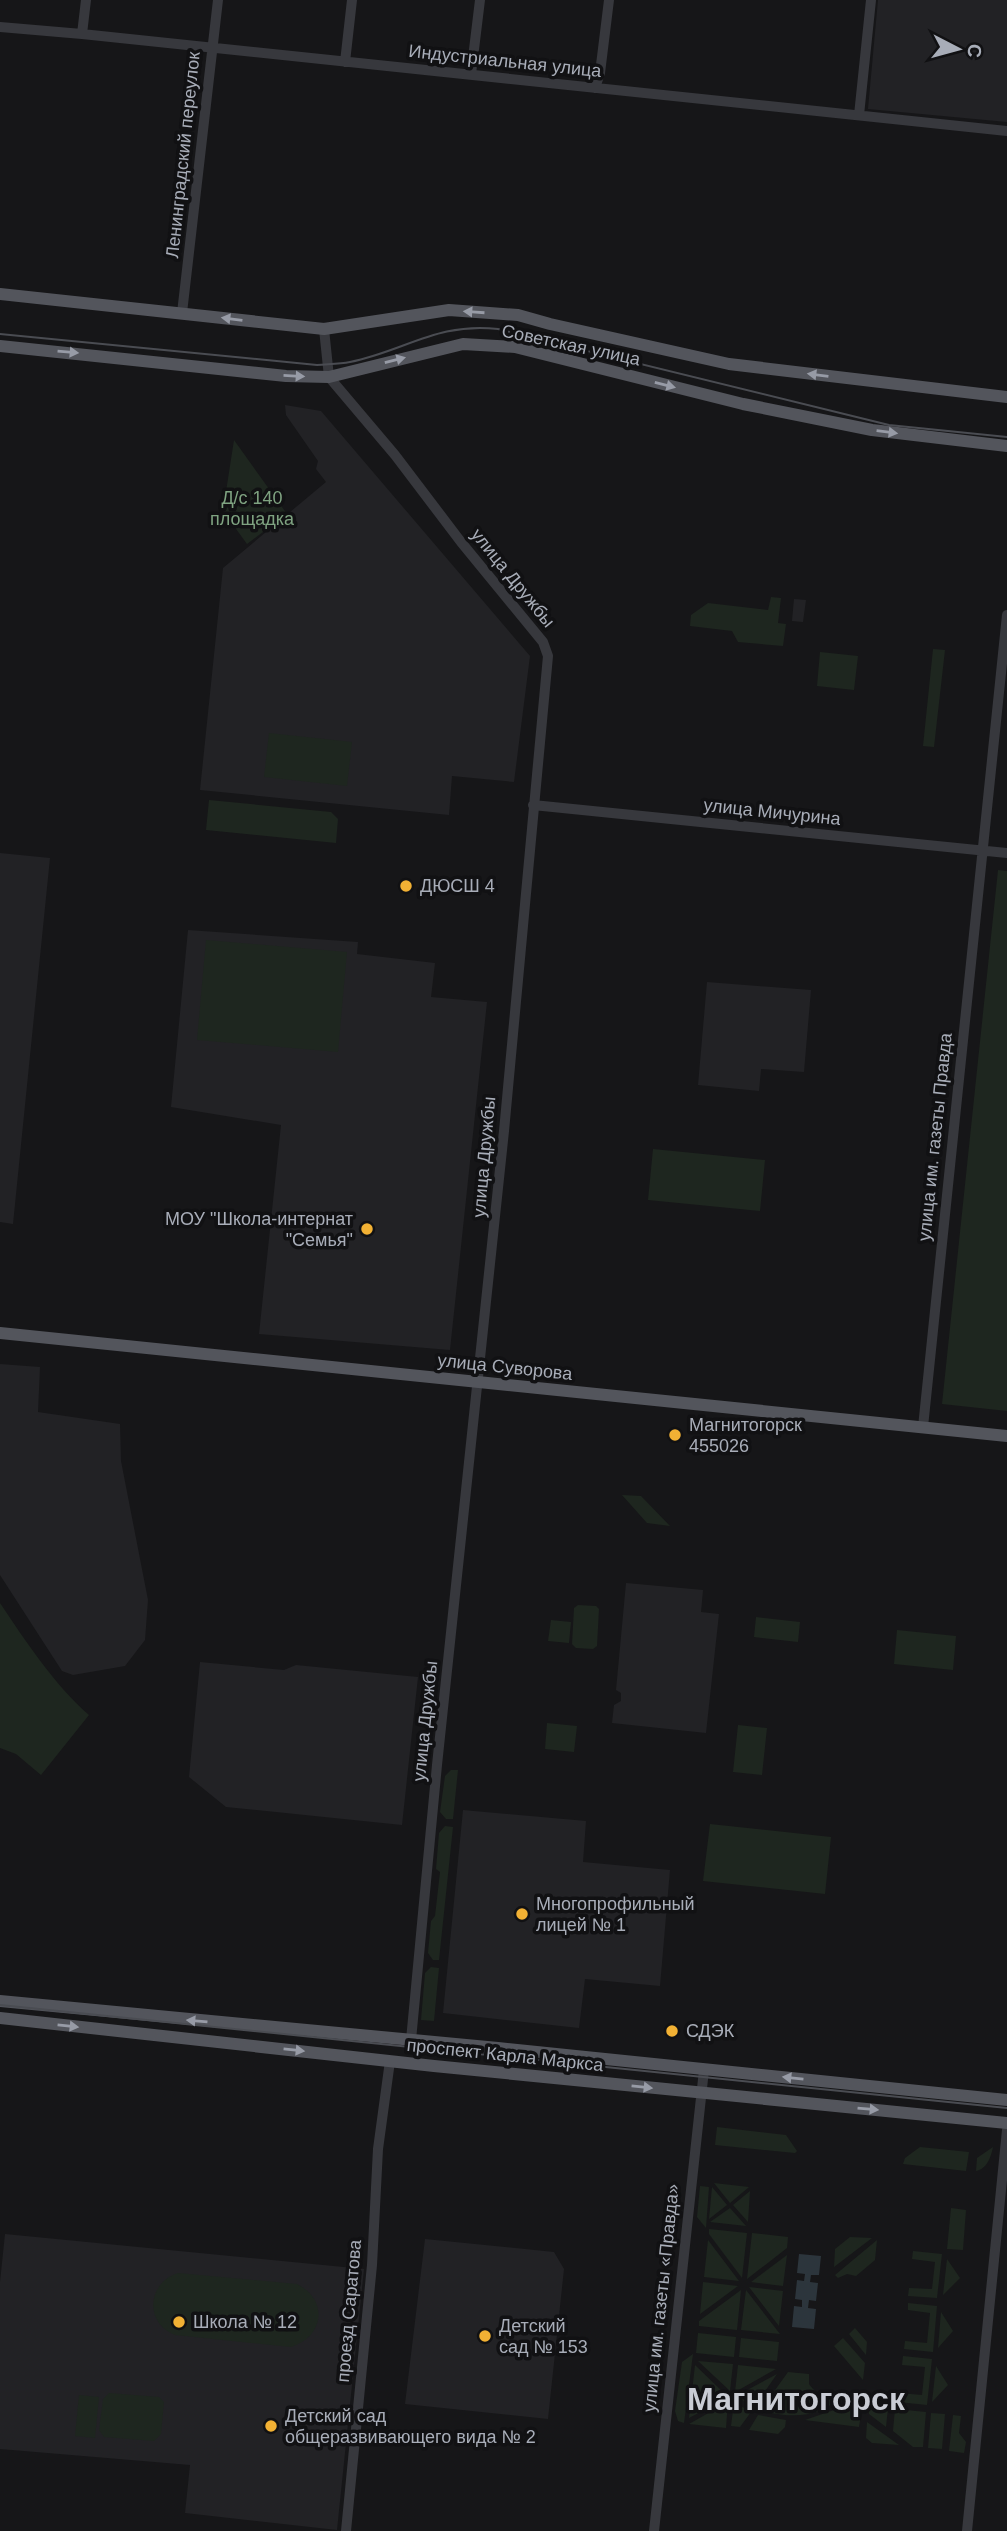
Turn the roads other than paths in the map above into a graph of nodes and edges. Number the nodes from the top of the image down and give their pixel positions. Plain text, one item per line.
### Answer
1 (86, 0) edge
2 (218, 0) edge
3 (352, 0) edge
4 (480, 0) edge
5 (609, 0) edge
6 (871, 0) edge
7 (0, 27) edge
8 (82, 34) junction
9 (213, 48) junction
10 (345, 62) junction
11 (471, 74) junction
12 (595, 88) junction
13 (859, 115) junction
14 (1007, 131) edge
15 (0, 294) edge
16 (182, 313) junction
17 (324, 329) junction
18 (0, 346) edge
19 (329, 377) junction
20 (1007, 397) edge
21 (1007, 446) edge
22 (1007, 615) edge
23 (533, 806) junction
24 (981, 851) junction
25 (1007, 853) edge
26 (0, 1333) edge
27 (479, 1382) junction
28 (923, 1427) junction
29 (1007, 1436) edge
30 (0, 2001) edge
31 (0, 2018) edge
32 (392, 2038) junction
33 (411, 2040) junction
34 (390, 2061) junction
35 (408, 2063) junction
36 (704, 2070) junction
37 (701, 2093) junction
38 (1007, 2100) edge
39 (1007, 2123) edge
40 (1007, 2130) edge
41 (346, 2531) edge
42 (654, 2531) edge
43 (967, 2531) edge

1 - 8 street
2 - 9 street, Ленинградский переулок
3 - 10 street
4 - 11 street
5 - 12 street
6 - 13 street
7 - 8 street, Индустриальная улица
8 - 9 street, Индустриальная улица
9 - 10 street, Индустриальная улица
9 - 16 street, Ленинградский переулок
10 - 11 street, Индустриальная улица
11 - 12 street, Индустриальная улица
12 - 13 street, Индустриальная улица
13 - 14 street, Индустриальная улица
15 - 16 main road, Советская улица
17 -> 16 main road, Советская улица
17 - 19 street
20 -> 17 main road, Советская улица
18 -> 19 main road, Советская улица
19 -> 21 main road, Советская улица
19 - 23 street, улица Дружбы
22 - 24 street
23 - 24 street, улица Мичурина
23 - 27 street, улица Дружбы
24 - 25 street, улица Мичурина
24 - 28 street, улица им. газеты Правда
26 - 27 main road, улица Суворова
27 - 28 main road, улица Суворова
27 - 33 street, улица Дружбы
28 - 29 main road, улица Суворова
32 -> 30 main road, проспект Карла Маркса
31 -> 34 main road, проспект Карла Маркса
32 - 33 main road, проспект Карла Маркса
32 - 34 main road
33 - 35 main road, улица Дружбы
33 - 36 main road, проспект Карла Маркса
34 - 35 main road, проспект Карла Маркса
34 - 41 street, проезд Саратова
35 -> 37 main road, проспект Карла Маркса
36 - 37 street, улица им. газеты «Правда»
38 -> 36 main road, проспект Карла Маркса
37 -> 39 main road, проспект Карла Маркса
37 - 42 street, улица им. газеты «Правда»
40 - 43 street

